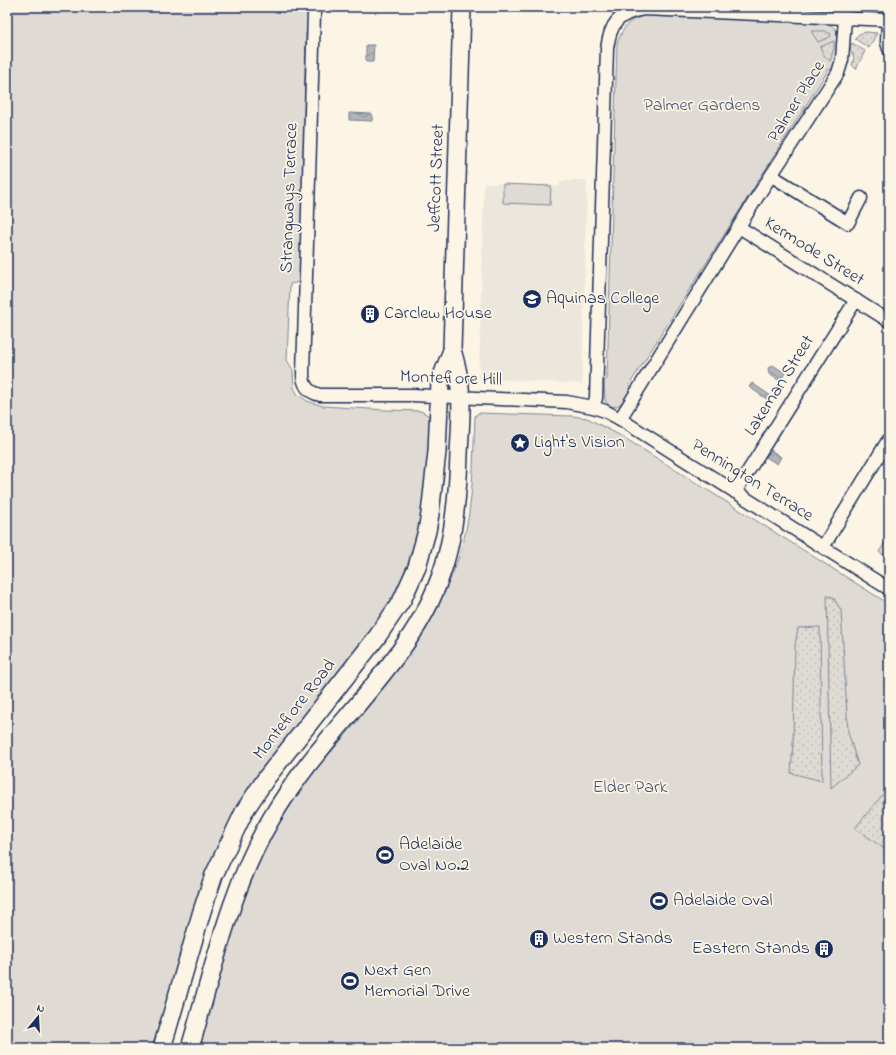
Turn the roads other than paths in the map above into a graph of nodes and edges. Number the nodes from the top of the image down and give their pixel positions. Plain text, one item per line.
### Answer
1 (313, 7) edge
2 (462, 7) edge
3 (845, 18) junction
4 (888, 20) edge
5 (889, 49) edge
6 (772, 176) junction
7 (861, 198) dead end
8 (740, 227) junction
9 (856, 300) junction
10 (889, 321) edge
11 (452, 350) junction
12 (308, 389) joint
13 (439, 396) junction
14 (460, 397) junction
15 (593, 407) junction
16 (620, 419) junction
17 (889, 439) edge
18 (735, 492) junction
19 (823, 547) junction
20 (889, 589) edge
21 (321, 709) junction
22 (340, 725) junction
23 (162, 1048) edge
24 (190, 1048) edge

1 - 12 street, Strangways Terrace
2 - 11 main road, Jeffcott Street
3 - 4 street
3 - 6 street, Palmer Place
3 - 15 street
4 - 5 street
6 - 7 street
6 - 8 street, Palmer Place
8 - 9 street, Kermode Street
8 - 16 street, Palmer Place
9 - 10 street, Kermode Street
9 - 18 street, Lakeman Street
11 - 13 main road, Jeffcott Street
11 - 14 main road, Jeffcott Street
12 - 13 street, Montefiore Hill
13 - 14 street, Montefiore Hill
13 - 21 main road, Montefiore Road
14 - 15 street, Montefiore Hill
14 - 22 main road
15 - 16 street, Pennington Terrace
16 - 18 street, Pennington Terrace
17 - 19 street
18 - 19 street, Pennington Terrace
19 - 20 street, Pennington Terrace
21 - 22 main road
21 - 23 main road, Montefiore Road
22 - 24 main road

